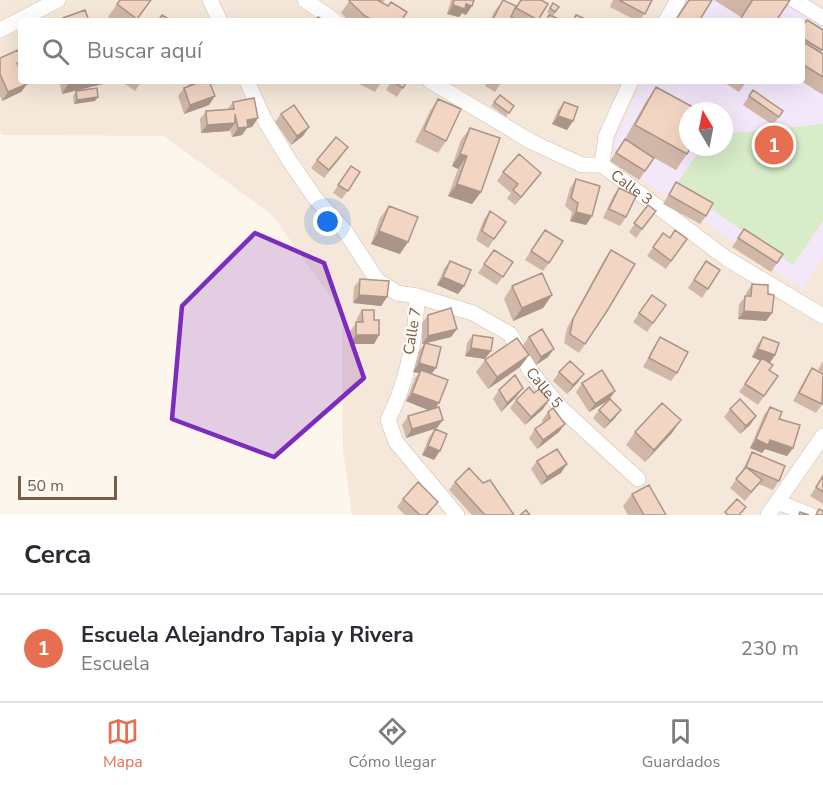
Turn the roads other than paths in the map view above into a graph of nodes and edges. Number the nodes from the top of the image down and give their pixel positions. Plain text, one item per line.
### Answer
1 (58, 0) edge
2 (210, 0) edge
3 (305, 0) edge
4 (678, 0) edge
5 (794, 0) edge
6 (40, 16) edge
7 (219, 18) edge
8 (331, 18) edge
9 (668, 18) edge
10 (823, 18) edge
11 (18, 24) edge
12 (0, 30) edge
13 (248, 84) edge
14 (435, 84) edge
15 (631, 84) edge
16 (602, 165) junction
17 (417, 296) junction
18 (823, 316) edge
19 (823, 436) edge
20 (638, 479) dead end
21 (778, 502) junction
22 (457, 515) edge
23 (768, 515) edge
24 (810, 515) edge

1 - 6 street
2 - 7 street
3 - 8 street
4 - 9 street
5 - 10 street
11 - 12 street
13 - 17 street, Calle 7
14 - 16 street, Calle 3
15 - 16 street
16 - 18 street, Calle 3
17 - 20 street, Calle 5
17 - 22 street, Calle 7
19 - 21 street
21 - 23 street
21 - 24 street

